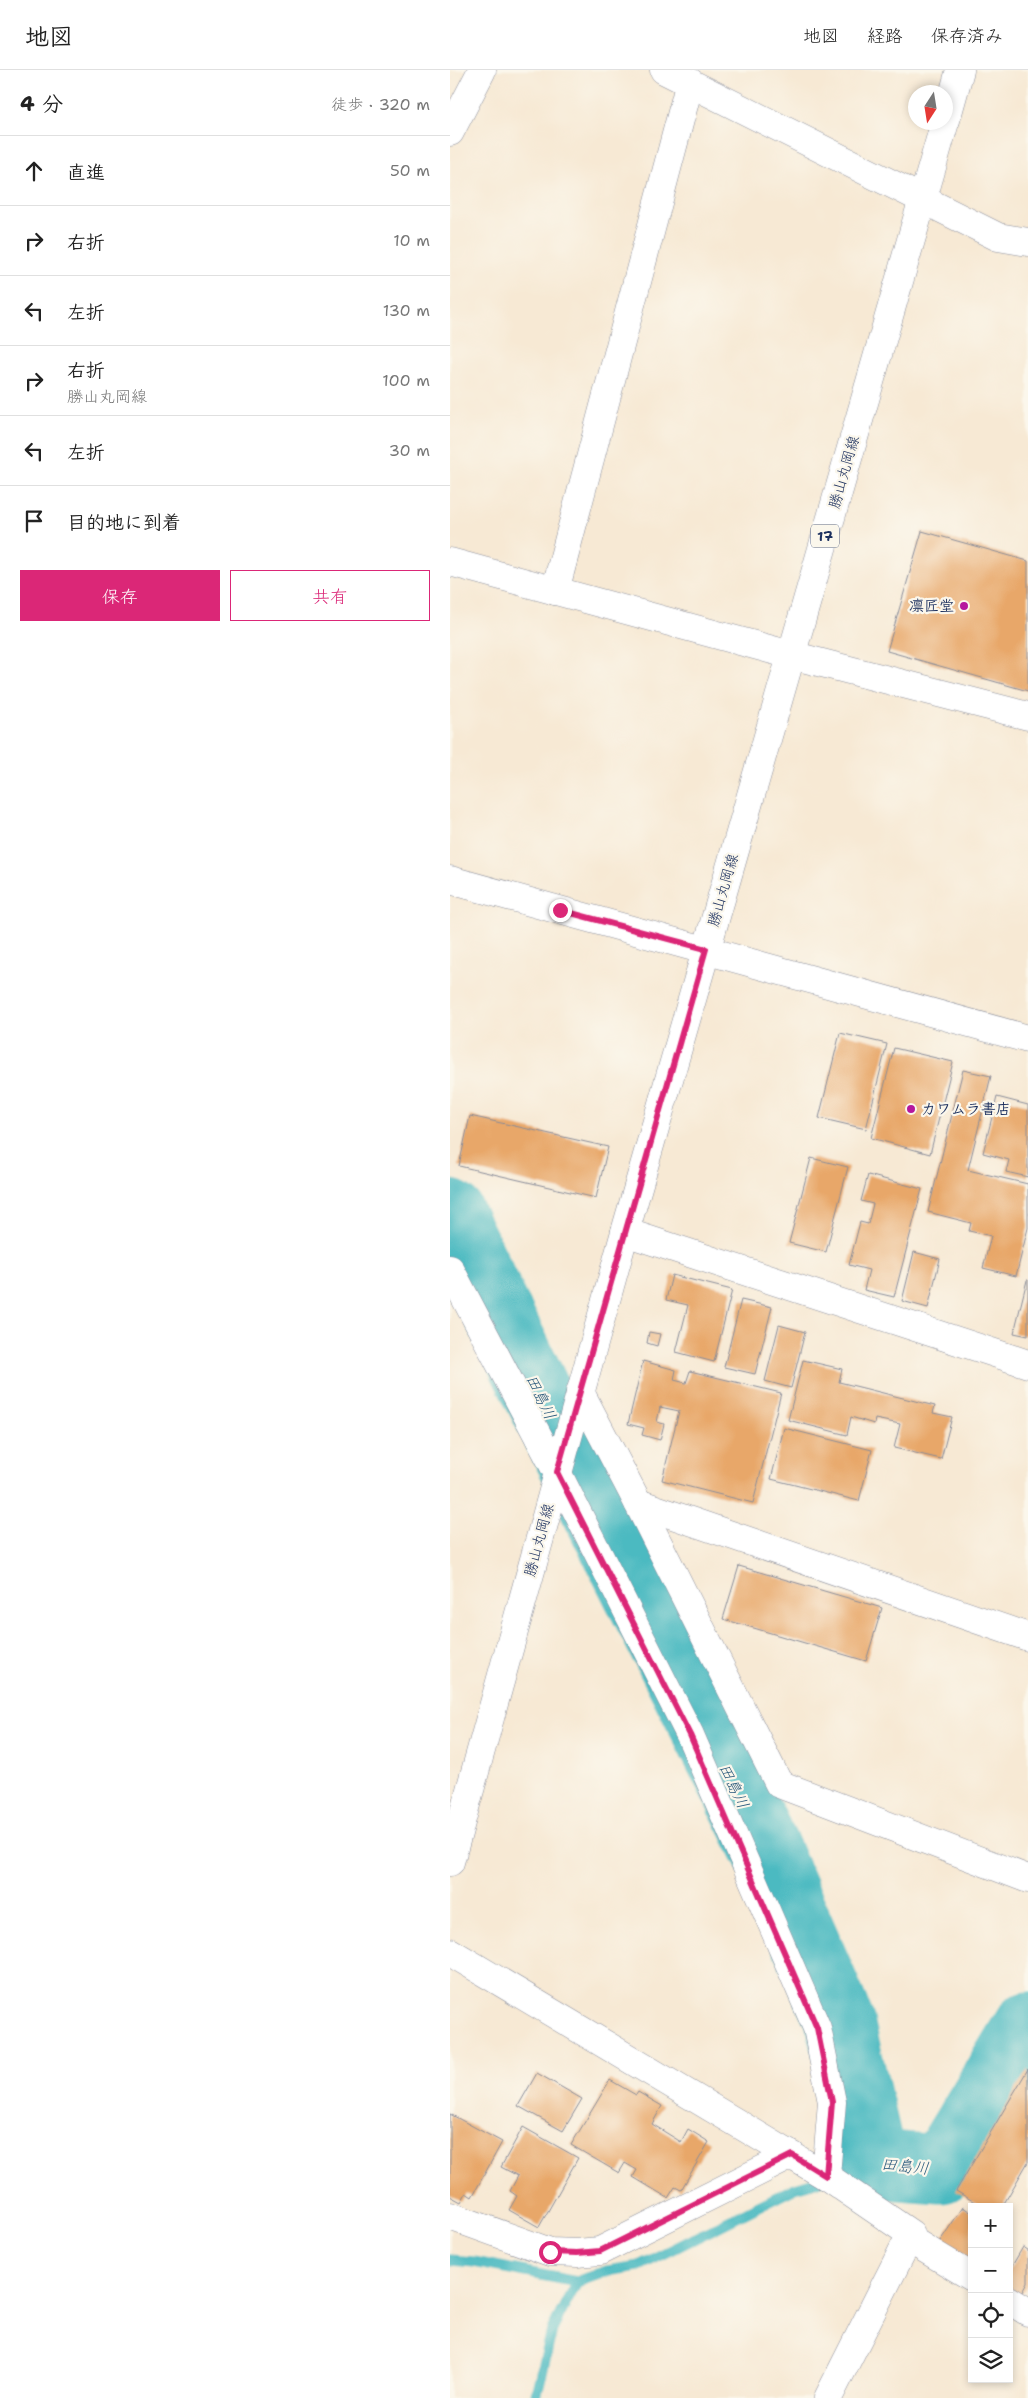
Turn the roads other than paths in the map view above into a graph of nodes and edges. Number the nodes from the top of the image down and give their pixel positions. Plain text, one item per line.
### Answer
1 (482, 70) edge
2 (664, 70) edge
3 (960, 70) edge
4 (690, 82) junction
5 (953, 94) edge
6 (942, 130) edge
7 (450, 132) edge
8 (923, 198) junction
9 (1028, 242) edge
10 (450, 562) edge
11 (555, 591) junction
12 (791, 655) junction
13 (1028, 716) edge
14 (450, 880) edge
15 (706, 949) junction
16 (1028, 1040) edge
17 (625, 1232) junction
18 (450, 1269) edge
19 (1028, 1364) edge
20 (580, 1392) junction
21 (557, 1472) junction
22 (638, 1503) junction
23 (1028, 1637) edge
24 (450, 1862) edge
25 (1028, 1879) edge
26 (450, 1952) edge
27 (792, 2155) junction
28 (826, 2176) junction
29 (450, 2216) edge
30 (908, 2238) junction
31 (968, 2275) edge
32 (1013, 2303) edge
33 (1028, 2312) edge
34 (828, 2398) edge

1 - 7 street
2 - 4 street
3 - 5 street, 勝山丸岡線 / 17
4 - 8 street
4 - 11 street
6 - 8 street, 勝山丸岡線 / 17
8 - 9 street
8 - 12 street, 勝山丸岡線 / 17
10 - 11 street
11 - 12 street
12 - 13 street
12 - 15 street, 勝山丸岡線 / 17
14 - 15 street
15 - 16 street
15 - 17 street, 勝山丸岡線 / 17
17 - 19 street
17 - 20 street, 勝山丸岡線 / 17
18 - 21 street
20 - 21 street, 勝山丸岡線 / 17
20 - 22 street
21 - 24 street, 勝山丸岡線 / 17
21 - 28 street
22 - 23 street
22 - 25 street
26 - 27 street
27 - 28 street
27 - 29 street
28 - 30 street
30 - 31 street
30 - 34 street
32 - 33 street

